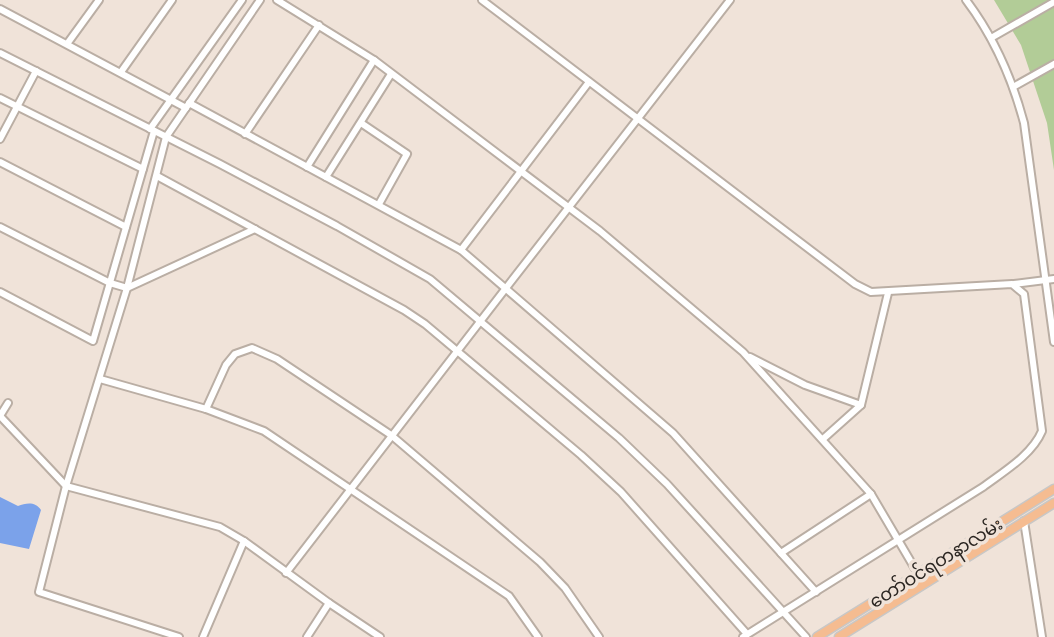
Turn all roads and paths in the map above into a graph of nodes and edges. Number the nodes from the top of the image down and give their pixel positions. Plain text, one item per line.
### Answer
1 (99, 0) edge
2 (172, 0) edge
3 (242, 0) edge
4 (260, 0) edge
5 (277, 0) edge
6 (482, 0) edge
7 (730, 0) edge
8 (966, 0) edge
9 (1054, 2) edge
10 (0, 9) edge
11 (319, 25) junction
12 (991, 38) junction
13 (67, 44) junction
14 (0, 52) edge
15 (374, 60) junction
16 (1054, 64) edge
17 (36, 71) junction
18 (121, 72) junction
19 (391, 74) junction
20 (589, 82) junction
21 (1013, 87) junction
22 (0, 98) edge
23 (172, 99) junction
24 (188, 105) junction
25 (17, 106) junction
26 (638, 121) junction
27 (361, 123) junction
28 (152, 130) junction
29 (246, 134) junction
30 (166, 137) junction
31 (0, 139) edge
32 (0, 162) edge
33 (307, 167) junction
34 (143, 169) junction
35 (520, 172) junction
36 (157, 176) junction
37 (326, 177) junction
38 (379, 204) junction
39 (568, 208) junction
40 (0, 227) edge
41 (126, 227) junction
42 (255, 229) junction
43 (461, 250) junction
44 (1054, 279) edge
45 (1046, 281) junction
46 (110, 283) junction
47 (1012, 284) junction
48 (127, 288) junction
49 (506, 288) junction
50 (0, 292) edge
51 (888, 293) junction
52 (482, 321) junction
53 (1054, 342) edge
54 (456, 351) junction
55 (743, 352) junction
56 (100, 379) junction
57 (8, 403) dead end
58 (861, 405) junction
59 (206, 409) junction
60 (0, 416) edge
61 (391, 435) junction
62 (823, 439) junction
63 (66, 486) junction
64 (350, 487) junction
65 (1054, 489) edge
66 (871, 494) junction
67 (1054, 503) edge
68 (1024, 521) junction
69 (898, 539) junction
70 (244, 541) junction
71 (780, 553) junction
72 (286, 573) junction
73 (919, 575) junction
74 (924, 584) junction
75 (816, 592) junction
76 (329, 603) junction
77 (782, 612) junction
78 (745, 636) edge
79 (179, 637) edge
80 (203, 637) edge
81 (307, 637) edge
82 (380, 637) edge
83 (538, 637) edge
84 (599, 637) edge
85 (806, 637) edge
86 (817, 637) edge
87 (839, 637) edge
88 (1042, 637) edge

1 - 13 street
2 - 18 street
3 - 23 street
4 - 24 street
5 - 11 street
6 - 20 street
7 - 26 street
8 - 12 street
9 - 12 street
10 - 13 street
11 - 15 street
11 - 29 street
12 - 21 street
13 - 18 street
14 - 17 street
15 - 19 street
15 - 33 street
16 - 21 street
17 - 25 street
17 - 28 street
18 - 23 street
19 - 27 street
19 - 35 street
20 - 26 street
20 - 35 street
21 - 45 street
22 - 25 street
23 - 24 street
23 - 28 street
24 - 29 street
24 - 30 street
25 - 31 street
25 - 34 street
26 - 39 street
26 - 51 street
27 - 37 street
27 - 38 street
28 - 30 street
28 - 34 street
29 - 33 street
30 - 36 street
30 - 52 street
32 - 41 street
33 - 37 street
34 - 41 street
35 - 39 street
35 - 43 street
36 - 42 street
36 - 48 street
37 - 38 street
38 - 43 street
39 - 49 street
39 - 55 street
40 - 46 street
41 - 46 street
42 - 48 street
42 - 54 street
43 - 49 street
44 - 45 street
45 - 47 street
45 - 53 street
46 - 48 street
46 - 50 street
47 - 51 street
47 - 69 street
48 - 56 street
49 - 52 street
49 - 71 street
51 - 58 street
52 - 54 street
52 - 77 street
54 - 61 street
54 - 78 street
55 - 58 street
55 - 62 street
56 - 59 street
56 - 63 street
57 - 60 street
58 - 62 street
59 - 61 street
59 - 64 street
60 - 63 street
61 - 64 street
61 - 84 street
62 - 66 street
63 - 70 street
63 - 79 street
64 - 72 street
64 - 83 street
65 - 73 main road, တော်ဝင်ရတနာလမ်း
66 - 69 street
66 - 71 street
67 - 68 main road, တော်ဝင်ရတနာလမ်း
68 - 74 main road, တော်ဝင်ရတနာလမ်း
68 - 88 street
69 - 73 street
69 - 75 street
70 - 72 street
70 - 80 street
71 - 75 street
72 - 76 street
73 - 74 street
73 - 86 main road, တော်ဝင်ရတနာလမ်း
74 - 87 main road, တော်ဝင်ရတနာလမ်း
75 - 77 street
76 - 81 street
76 - 82 street
77 - 78 street
77 - 85 street

